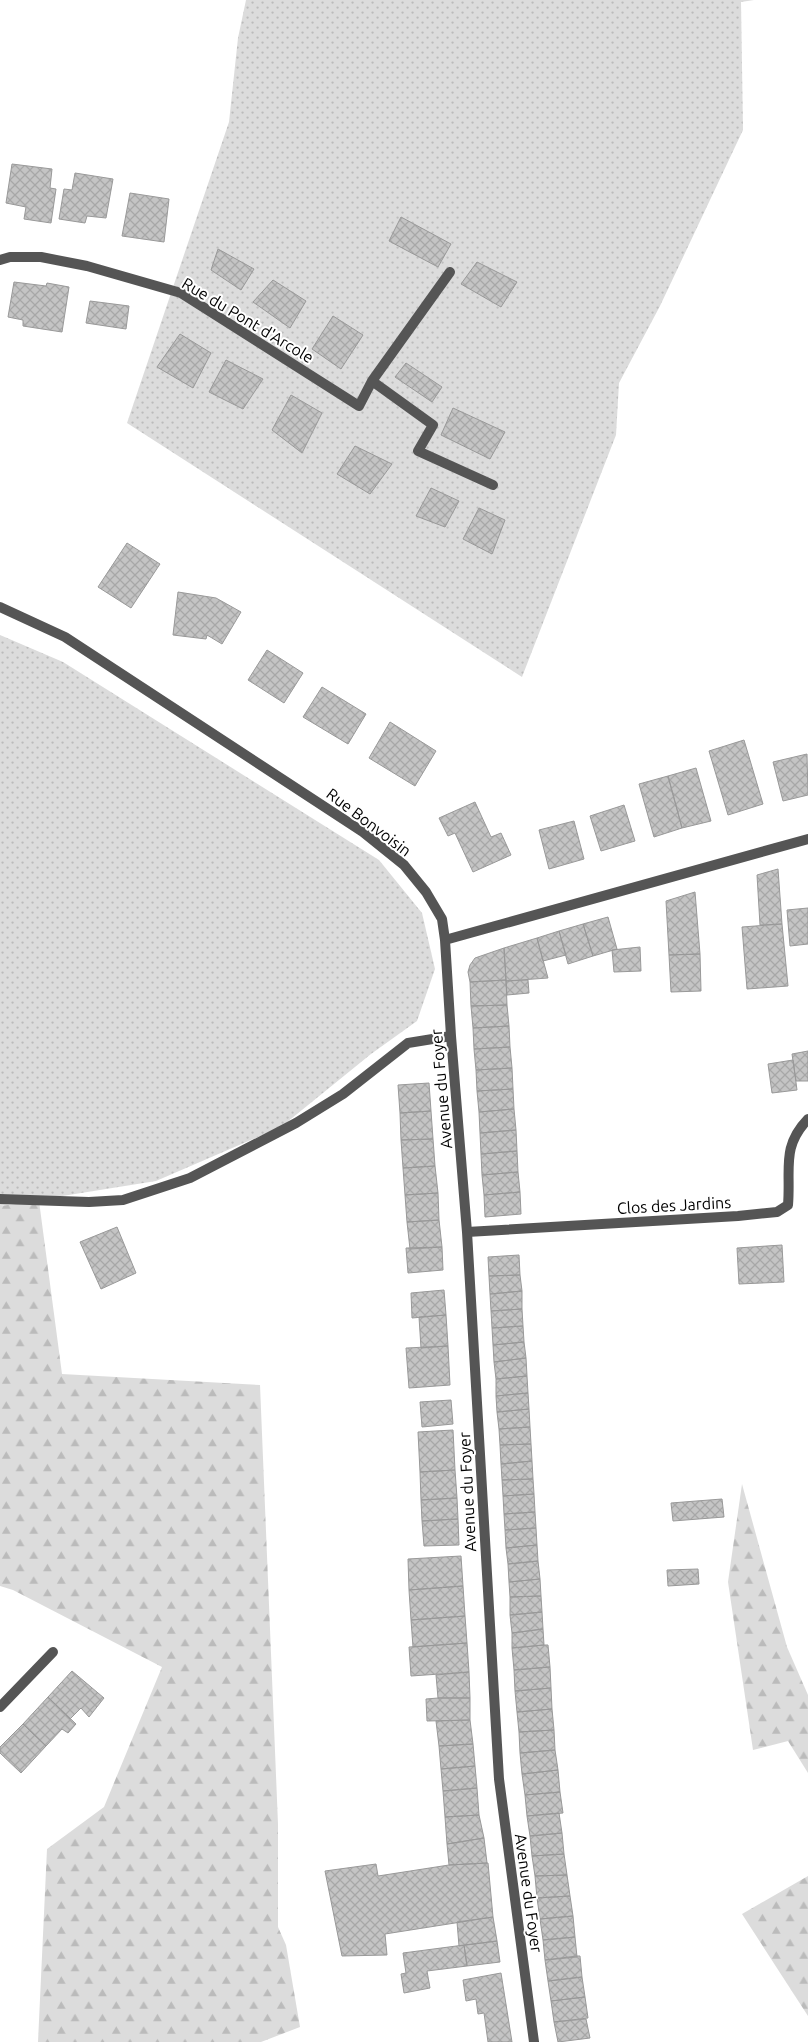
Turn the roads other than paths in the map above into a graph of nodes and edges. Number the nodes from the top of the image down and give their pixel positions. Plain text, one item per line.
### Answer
1 (0, 260) edge
2 (450, 272) dead end
3 (372, 381) junction
4 (493, 485) dead end
5 (0, 607) edge
6 (808, 839) edge
7 (445, 940) junction
8 (451, 1036) junction
9 (808, 1118) edge
10 (0, 1199) edge
11 (467, 1232) junction
12 (53, 1652) dead end
13 (0, 1707) edge
14 (534, 2042) edge

1 - 3 street, Rue du Pont d'Arcole
2 - 3 street, Rue du Pont d'Arcole
3 - 4 street
5 - 7 street, Rue Bonvoisin
6 - 7 street
7 - 8 street, Avenue du Foyer
8 - 10 street
8 - 11 street, Avenue du Foyer
9 - 11 street, Clos des Jardins
11 - 14 street, Avenue du Foyer
12 - 13 street

